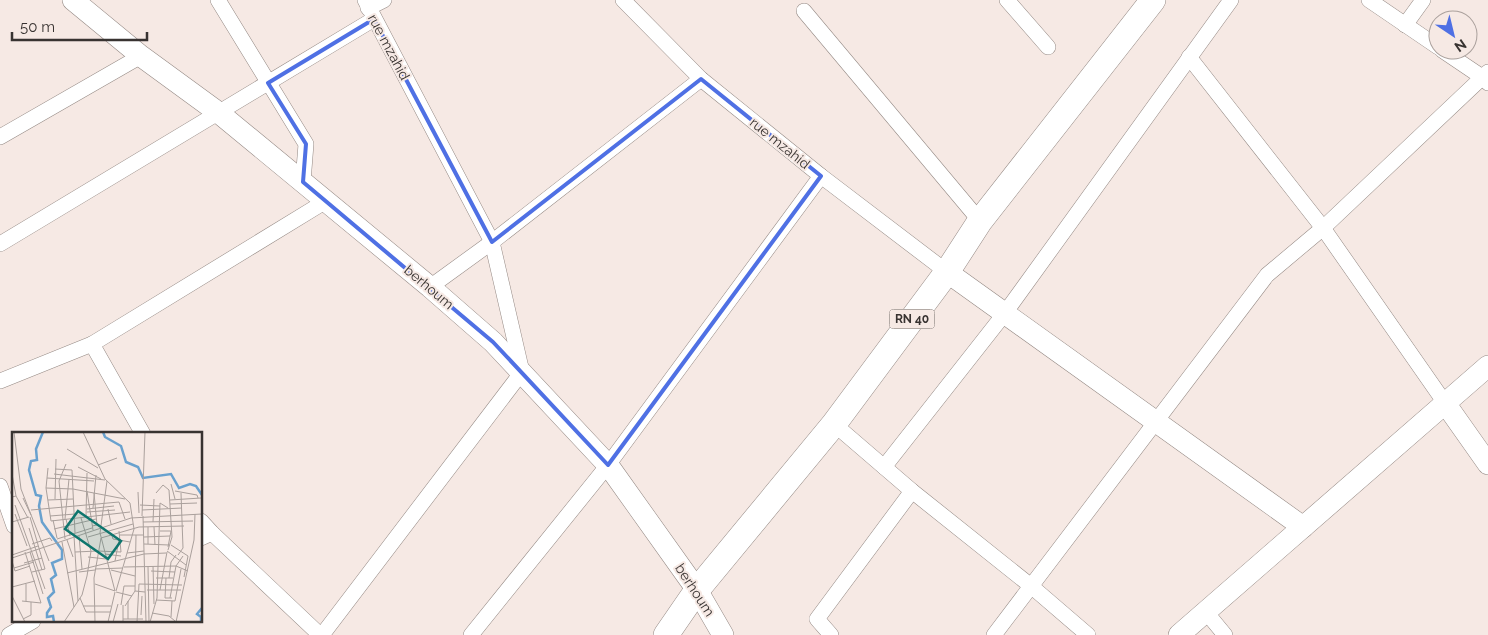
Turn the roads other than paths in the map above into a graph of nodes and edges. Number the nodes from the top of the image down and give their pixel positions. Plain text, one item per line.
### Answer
1 (73, 0) edge
2 (218, 0) edge
3 (384, 0) edge
4 (623, 0) edge
5 (1007, 0) edge
6 (1153, 0) edge
7 (1231, 0) edge
8 (1369, 0) edge
9 (1423, 0) edge
10 (369, 9) edge
11 (804, 11) dead end
12 (1405, 24) junction
13 (1428, 40) edge
14 (1048, 47) dead end
15 (140, 56) junction
16 (1189, 57) junction
17 (1458, 60) edge
18 (1486, 78) edge
19 (701, 79) junction
20 (268, 83) junction
21 (219, 113) junction
22 (0, 137) edge
23 (821, 176) junction
24 (303, 182) junction
25 (326, 201) junction
26 (980, 221) junction
27 (1323, 228) junction
28 (492, 242) junction
29 (0, 244) edge
30 (947, 272) junction
31 (430, 287) junction
32 (1005, 313) junction
33 (92, 344) junction
34 (1488, 366) edge
35 (522, 372) junction
36 (0, 382) edge
37 (1445, 403) junction
38 (1156, 421) junction
39 (834, 424) junction
40 (142, 432) edge
41 (1488, 464) edge
42 (608, 465) junction
43 (884, 467) junction
44 (0, 486) edge
45 (912, 491) junction
46 (12, 520) edge
47 (202, 522) edge
48 (1303, 527) junction
49 (207, 535) edge
50 (1031, 586) junction
51 (697, 590) junction
52 (1206, 612) junction
53 (31, 622) edge
54 (9, 635) edge
55 (321, 635) edge
56 (471, 635) edge
57 (666, 635) edge
58 (723, 635) edge
59 (832, 635) edge
60 (994, 635) edge
61 (1088, 635) edge
62 (1179, 635) edge
63 (1225, 635) edge

1 - 15 street, berhoum
2 - 20 street
3 - 10 street
4 - 19 street, rue mzahid
5 - 14 street
6 - 26 main road, RN 40
7 - 16 street
8 - 12 street
9 - 12 street
10 - 20 street
10 - 28 street, rue mzahid
11 - 26 street
12 - 13 street
15 - 21 street, berhoum
15 - 22 street
16 - 27 street
16 - 32 street
17 - 18 street
18 - 27 street
19 - 23 street, rue mzahid
19 - 28 street
20 - 21 street
20 - 24 street
21 - 24 street, berhoum
21 - 29 street
23 - 30 street, rue mzahid
23 - 42 street
24 - 25 street, berhoum
25 - 31 street, berhoum
25 - 33 street
26 - 30 main road, RN 40
27 - 37 street
27 - 38 street
28 - 31 street
28 - 35 street, rue mzahid
30 - 32 street
30 - 39 main road, RN 40
31 - 35 street, berhoum
32 - 38 street
32 - 43 street
33 - 36 street
33 - 40 street
34 - 37 street
35 - 42 street, berhoum
35 - 55 street
37 - 41 street
37 - 48 street
38 - 48 street
38 - 50 street
39 - 43 street
39 - 51 main road, RN 40
42 - 51 street, berhoum
42 - 56 street
43 - 45 street
44 - 46 street
45 - 50 street
45 - 59 street
47 - 49 street
48 - 52 street
49 - 55 street
50 - 60 street
50 - 61 street
51 - 57 main road, RN 40
51 - 58 street, berhoum
52 - 62 street
52 - 63 street
53 - 54 street

